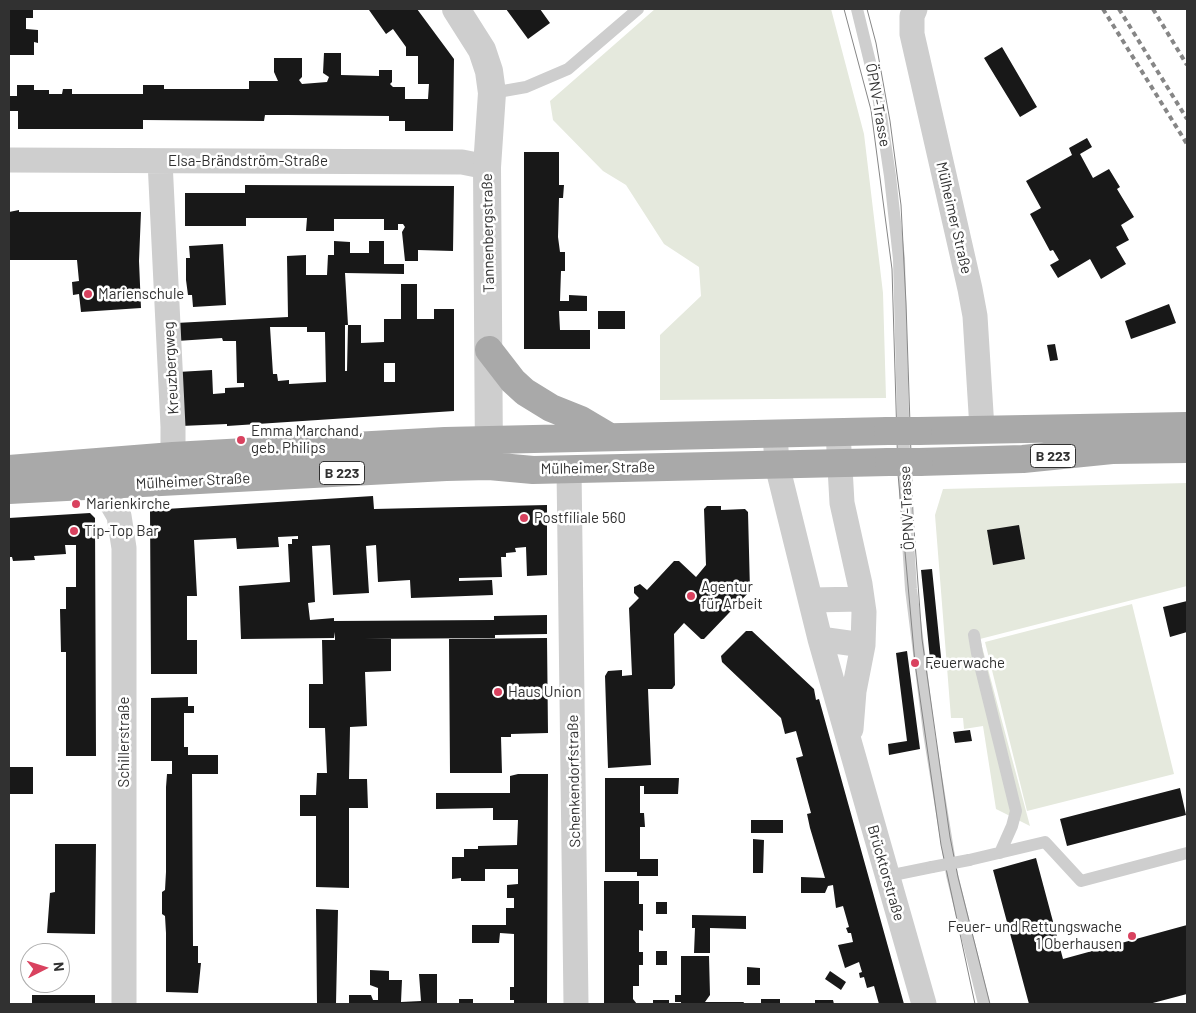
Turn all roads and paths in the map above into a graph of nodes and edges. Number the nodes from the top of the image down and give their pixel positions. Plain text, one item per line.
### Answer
1 (456, 9) edge
2 (638, 9) edge
3 (858, 9) edge
4 (915, 9) edge
5 (492, 93) junction
6 (9, 160) edge
7 (160, 161) junction
8 (487, 167) junction
9 (489, 350) junction
10 (1187, 426) edge
11 (982, 430) junction
12 (838, 432) junction
13 (775, 433) junction
14 (609, 436) junction
15 (1187, 449) edge
16 (490, 453) junction
17 (173, 456) junction
18 (839, 463) junction
19 (777, 465) junction
20 (9, 469) edge
21 (568, 469) junction
22 (102, 485) junction
23 (9, 490) edge
24 (862, 599) junction
25 (811, 600) junction
26 (974, 635) dead end
27 (820, 639) junction
28 (863, 645) junction
29 (850, 741) junction
30 (1000, 852) junction
31 (1187, 854) edge
32 (888, 876) junction
33 (124, 1004) edge
34 (576, 1004) edge
35 (924, 1004) edge
36 (984, 1004) edge

1 - 5 street, Tannenbergstraße
2 - 5 lane
3 - 36 lane, ÖPNV-Trasse
4 - 11 street, Mülheimer Straße
5 - 8 street, Tannenbergstraße
6 - 7 street, Elsa-Brändström-Straße
7 - 8 street, Elsa-Brändström-Straße
7 - 17 street, Kreuzbergweg
8 - 9 street, Tannenbergstraße
9 - 14 main road
9 - 16 street, Tannenbergstraße
10 - 11 main road, Mülheimer Straße / B 223
11 - 12 main road, Mülheimer Straße / B 223, bridge
12 - 13 main road, Mülheimer Straße / B 223
12 - 18 street, Brücktorstraße
13 - 14 main road, Mülheimer Straße / B 223
13 - 19 street, Brücktorstraße
14 - 16 main road, Mülheimer Straße / B 223
14 - 21 main road
15 - 18 main road, Mülheimer Straße / B 223, bridge
16 - 17 main road, Mülheimer Straße / B 223
16 - 21 main road, Mülheimer Straße / B 223
16 - 22 main road, Mülheimer Straße / B 223
17 - 20 main road, Mülheimer Straße / B 223
18 - 19 main road, Mülheimer Straße / B 223
18 - 24 street, Brücktorstraße
19 - 21 main road, Mülheimer Straße / B 223
19 - 25 street, Brücktorstraße
21 - 34 street, Schenkendorfstraße
22 - 23 main road, Mülheimer Straße / B 223
22 - 33 street, Schillerstraße
24 - 25 street
24 - 28 street, Brücktorstraße
25 - 27 street, Brücktorstraße
26 - 30 lane
27 - 28 street
27 - 29 street, Brücktorstraße
28 - 29 street, Brücktorstraße
29 - 32 street, Brücktorstraße
30 - 31 lane
30 - 32 lane, bridge
32 - 35 street, Brücktorstraße

